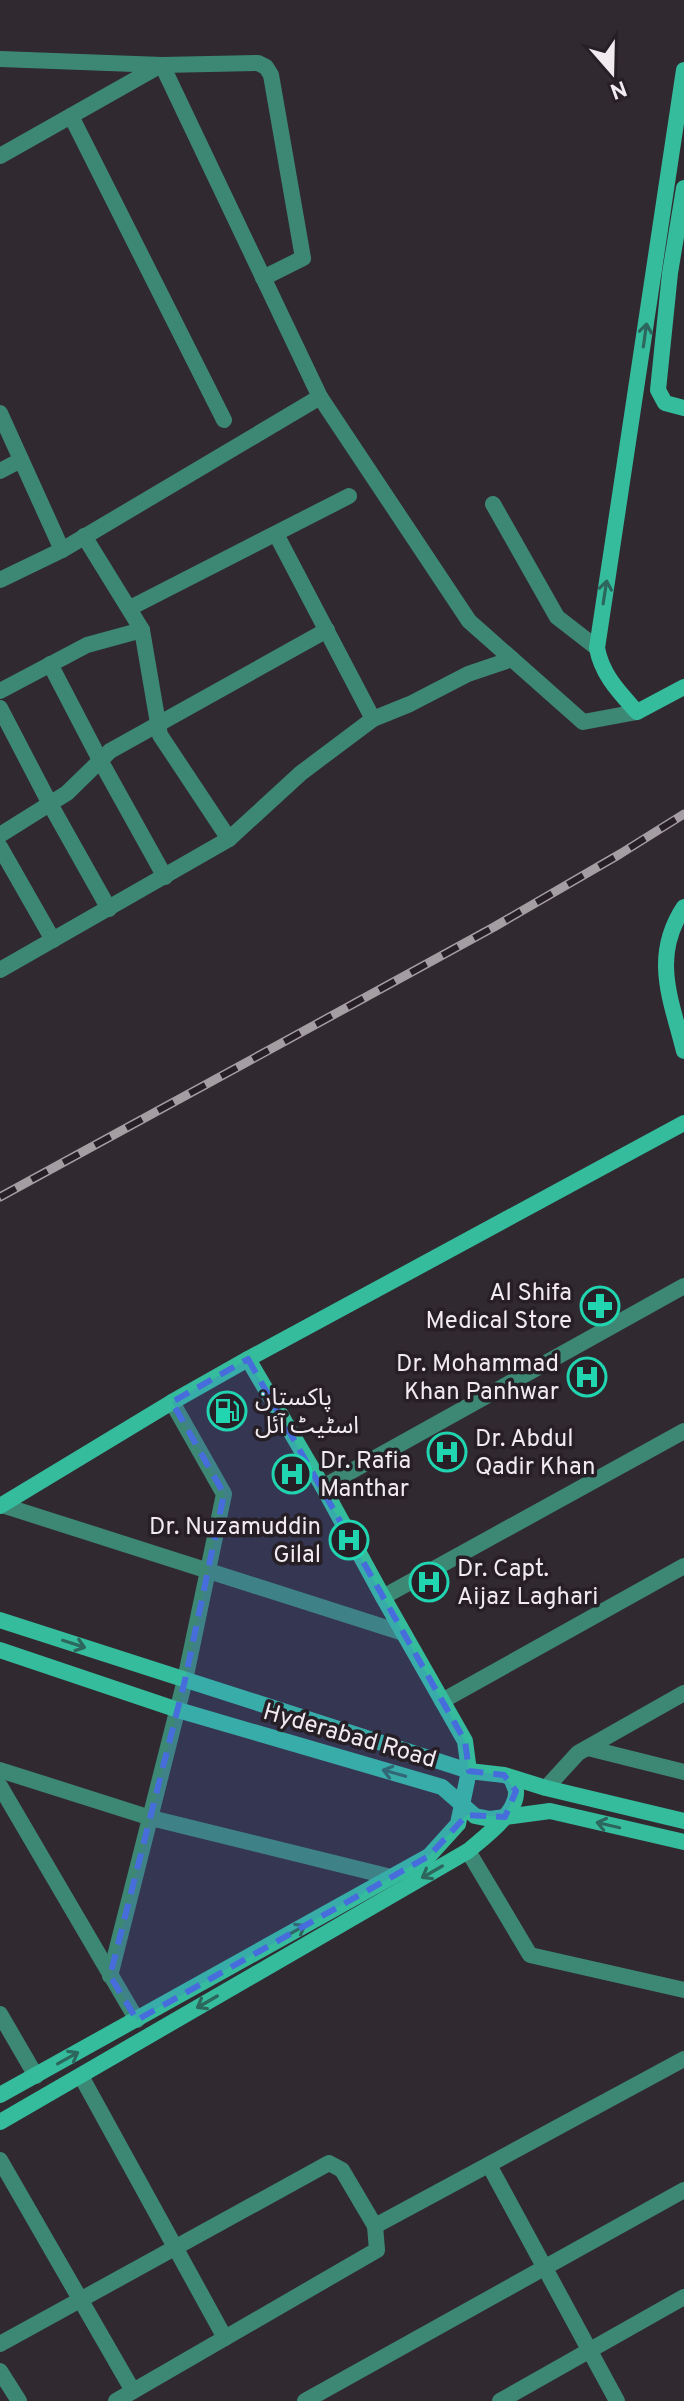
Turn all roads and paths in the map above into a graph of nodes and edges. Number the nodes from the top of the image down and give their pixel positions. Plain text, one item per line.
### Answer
1 (0, 59) edge
2 (162, 65) junction
3 (684, 70) edge
4 (71, 116) junction
5 (0, 156) edge
6 (684, 188) edge
7 (679, 243) edge
8 (263, 278) junction
9 (320, 397) junction
10 (684, 408) edge
11 (0, 413) edge
12 (224, 420) dead end
13 (21, 460) junction
14 (0, 471) edge
15 (349, 496) dead end
16 (493, 504) dead end
17 (276, 534) junction
18 (84, 536) junction
19 (62, 550) junction
20 (0, 580) edge
21 (130, 608) junction
22 (142, 630) junction
23 (327, 630) junction
24 (597, 648) junction
25 (512, 659) junction
26 (50, 664) junction
27 (684, 687) edge
28 (0, 691) edge
29 (0, 708) edge
30 (637, 712) junction
31 (373, 719) junction
32 (158, 725) junction
33 (100, 760) junction
34 (50, 804) junction
35 (0, 835) edge
36 (229, 839) junction
37 (0, 847) edge
38 (165, 877) junction
39 (684, 907) edge
40 (109, 909) junction
41 (53, 940) junction
42 (0, 970) edge
43 (684, 1051) edge
44 (684, 1123) edge
45 (684, 1286) edge
46 (248, 1359) junction
47 (172, 1402) junction
48 (684, 1431) edge
49 (323, 1487) junction
50 (1, 1505) edge
51 (684, 1566) edge
52 (208, 1572) junction
53 (383, 1597) junction
54 (0, 1620) edge
55 (403, 1633) junction
56 (0, 1650) edge
57 (185, 1680) junction
58 (684, 1693) edge
59 (442, 1701) junction
60 (178, 1710) junction
61 (588, 1748) junction
62 (0, 1770) edge
63 (469, 1771) junction
64 (684, 1772) edge
65 (511, 1779) junction
66 (546, 1788) junction
67 (2, 1793) edge
68 (463, 1805) junction
69 (505, 1817) junction
70 (151, 1818) junction
71 (684, 1821) edge
72 (684, 1842) edge
73 (468, 1851) junction
74 (391, 1877) junction
75 (110, 1976) junction
76 (684, 1990) edge
77 (0, 2014) edge
78 (137, 2020) junction
79 (684, 2059) edge
80 (36, 2076) junction
81 (81, 2076) junction
82 (0, 2095) edge
83 (0, 2122) edge
84 (0, 2160) edge
85 (489, 2165) junction
86 (684, 2190) edge
87 (375, 2226) junction
88 (175, 2248) junction
89 (545, 2267) junction
90 (684, 2297) edge
91 (79, 2300) junction
92 (225, 2338) junction
93 (0, 2344) edge
94 (590, 2349) junction
95 (0, 2371) edge
96 (133, 2391) junction
97 (19, 2401) edge
98 (116, 2401) edge
99 (305, 2401) edge
100 (500, 2401) edge
101 (617, 2401) edge

1 - 2 street
2 - 4 street
2 - 8 street
2 - 8 street
24 -> 3 main road
4 - 5 street
4 - 12 street
6 - 7 main road
7 - 10 main road
8 - 9 street
9 - 18 street
9 - 25 street
11 - 13 street
13 - 14 street
13 - 19 street
15 - 17 street
16 - 24 street
17 - 21 street
17 - 23 street
18 - 19 street
18 - 21 street
19 - 20 street
21 - 22 street
22 - 26 street
22 - 32 street
23 - 31 street
23 - 32 street
24 - 30 main road
25 - 30 street
25 - 31 street
26 - 28 street
26 - 33 street
27 - 30 main road
29 - 34 street
31 - 36 street
32 - 33 street
32 - 36 street
33 - 34 street
33 - 38 street
34 - 35 street
34 - 40 street
36 - 38 street
37 - 41 street
38 - 40 street
39 - 43 main road
40 - 41 street
41 - 42 street
44 - 46 main road
45 - 49 street
46 - 47 main road
46 - 49 main road
47 - 50 main road
47 - 52 street
48 - 53 street
49 - 53 main road
50 - 52 street
51 - 59 street
52 - 55 street
52 - 57 street
53 - 55 main road
54 -> 57 main road, Hyderabad Road
55 - 59 main road
56 - 60 main road, Hyderabad Road
57 - 60 street
57 - 63 main road, Hyderabad Road
58 - 61 street
59 - 63 main road
68 -> 60 main road, Hyderabad Road
60 - 70 street
61 - 64 street
61 - 66 street
62 - 70 street
63 - 65 main road, Hyderabad Road
63 - 68 main road
65 - 66 main road, Hyderabad Road
65 - 69 main road
66 - 71 main road, Hyderabad Road
67 - 75 street
68 - 69 main road, Hyderabad Road
68 - 74 main road
72 -> 69 main road, Hyderabad Road
69 - 73 main road
70 - 74 street
70 - 75 street
73 - 76 street
73 -> 81 main road
78 -> 74 main road
75 - 78 street
77 - 80 street
80 -> 78 main road
79 - 85 street
80 - 82 main road
81 - 83 main road
81 - 88 street
84 - 91 street
85 - 87 street
85 - 89 street
86 - 89 street
87 - 88 street
87 - 92 street
88 - 91 street
88 - 92 street
89 - 94 street
89 - 99 street
90 - 94 street
91 - 93 street
91 - 96 street
92 - 96 street
94 - 100 street
94 - 101 street
95 - 97 street
96 - 98 street

